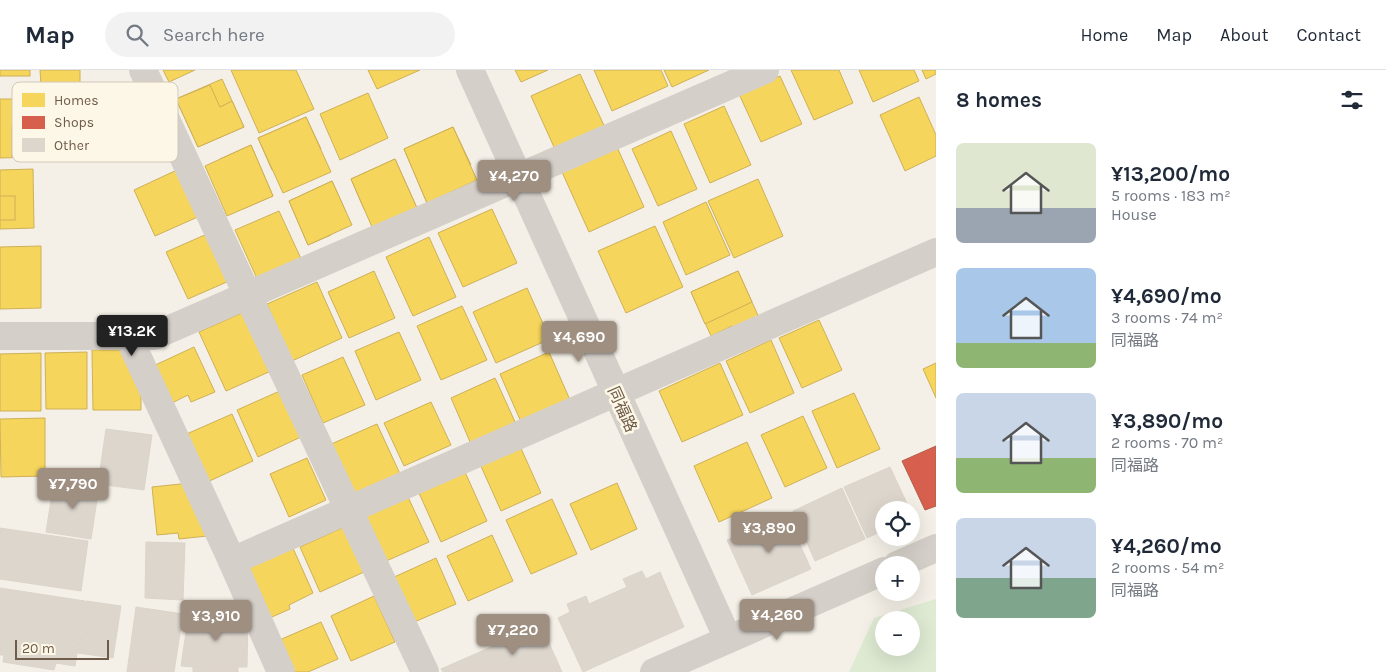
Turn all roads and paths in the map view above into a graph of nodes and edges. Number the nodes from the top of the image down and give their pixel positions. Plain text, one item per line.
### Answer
1 (144, 70) edge
2 (470, 70) edge
3 (765, 70) edge
4 (150, 82) edge
5 (178, 144) edge
6 (518, 177) junction
7 (936, 252) edge
8 (248, 296) junction
9 (0, 336) edge
10 (128, 336) junction
11 (616, 393) junction
12 (349, 511) junction
13 (936, 548) edge
14 (918, 556) edge
15 (232, 562) junction
16 (875, 575) edge
17 (728, 639) junction
18 (281, 672) edge
19 (425, 672) edge
20 (654, 672) edge

1 - 4 street
2 - 6 street, 同福路
3 - 6 street
5 - 8 street
6 - 8 street
6 - 11 street, 同福路
7 - 11 street
8 - 10 street
8 - 12 street
9 - 10 street
10 - 15 street
11 - 12 street
11 - 17 street, 同福路
12 - 15 street
12 - 19 street
13 - 14 street
15 - 18 street
16 - 17 street
17 - 20 street

